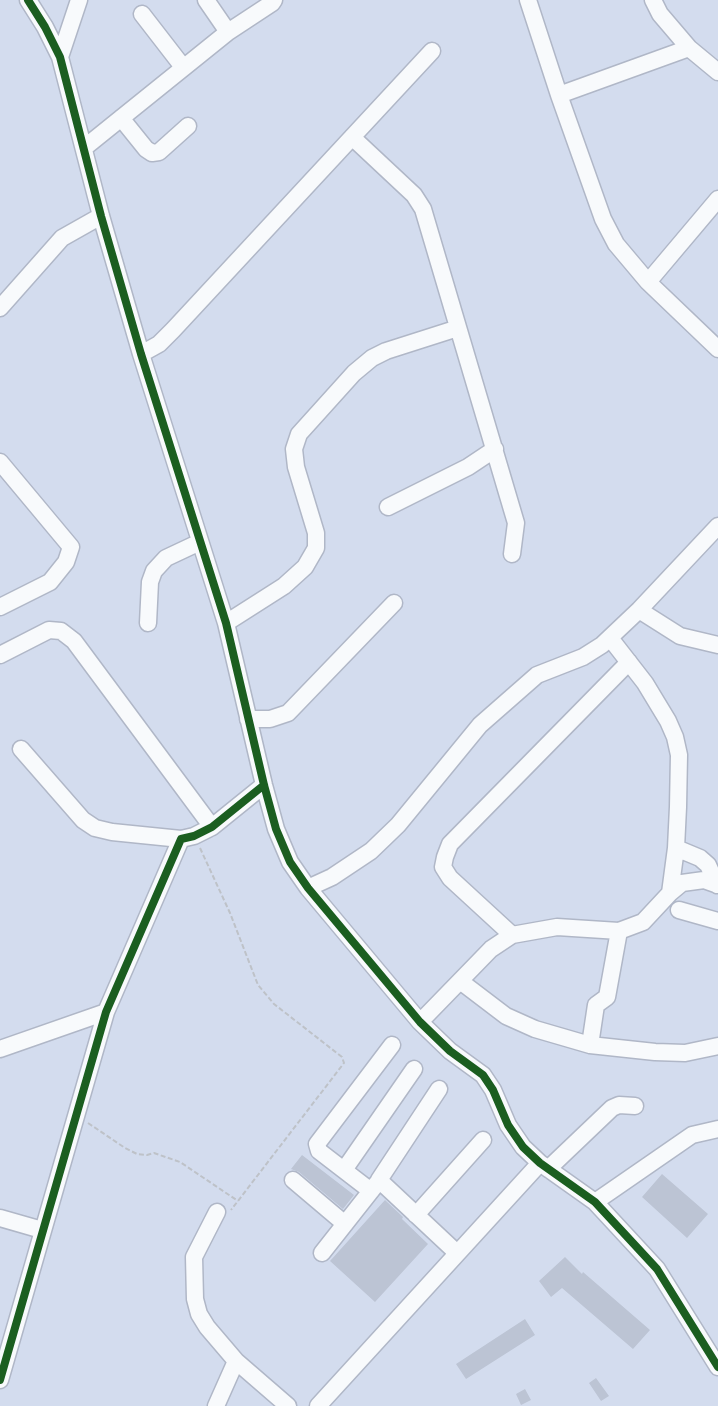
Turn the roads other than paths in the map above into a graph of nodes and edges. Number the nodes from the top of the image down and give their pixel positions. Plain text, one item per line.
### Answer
1 (28, 0) edge
2 (79, 0) edge
3 (206, 0) edge
4 (274, 0) edge
5 (528, 0) edge
6 (653, 0) edge
7 (142, 14) dead end
8 (228, 32) junction
9 (689, 48) junction
10 (432, 51) dead end
11 (60, 56) junction
12 (183, 67) junction
13 (718, 72) edge
14 (559, 95) junction
15 (121, 118) junction
16 (188, 126) dead end
17 (352, 137) junction
18 (84, 148) junction
19 (718, 199) edge
20 (101, 216) junction
21 (648, 282) junction
22 (0, 308) edge
23 (458, 328) junction
24 (718, 349) edge
25 (142, 354) junction
26 (495, 449) junction
27 (0, 462) edge
28 (388, 506) dead end
29 (718, 526) edge
30 (200, 542) junction
31 (512, 554) dead end
32 (394, 603) dead end
33 (0, 607) edge
34 (638, 610) junction
35 (148, 623) dead end
36 (226, 623) junction
37 (610, 638) junction
38 (718, 645) edge
39 (0, 655) edge
40 (629, 662) junction
41 (248, 719) junction
42 (21, 749) dead end
43 (264, 785) junction
44 (212, 826) junction
45 (187, 837) junction
46 (676, 848) junction
47 (718, 885) edge
48 (308, 888) junction
49 (670, 893) junction
50 (679, 910) dead end
51 (718, 921) edge
52 (619, 931) junction
53 (512, 934) junction
54 (460, 981) junction
55 (106, 1012) junction
56 (420, 1022) junction
57 (392, 1044) dead end
58 (590, 1045) junction
59 (718, 1046) edge
60 (0, 1049) edge
61 (414, 1069) dead end
62 (438, 1089) dead end
63 (635, 1106) dead end
64 (718, 1129) edge
65 (483, 1140) dead end
66 (544, 1166) junction
67 (344, 1170) junction
68 (293, 1180) dead end
69 (375, 1185) junction
70 (595, 1202) junction
71 (223, 1213) road end
72 (416, 1215) junction
73 (0, 1218) edge
74 (345, 1224) junction
75 (42, 1230) junction
76 (322, 1253) dead end
77 (457, 1253) junction
78 (8, 1321) edge
79 (236, 1361) junction
80 (718, 1367) edge
81 (0, 1380) edge
82 (216, 1406) edge
83 (288, 1406) edge
84 (318, 1406) edge

1 - 11 street
2 - 11 street
3 - 8 street
4 - 8 street
5 - 14 street
6 - 9 street
7 - 12 street
8 - 12 street
9 - 13 street
9 - 14 street
10 - 17 street
11 - 18 street
12 - 15 street
14 - 21 street
15 - 16 street
15 - 18 street
17 - 23 street
17 - 25 street
18 - 20 street
19 - 21 street
20 - 22 street
20 - 25 street
21 - 24 street
23 - 26 street
23 - 36 street
25 - 30 street
26 - 28 street
26 - 31 street
27 - 33 street
29 - 34 street
30 - 35 street
30 - 36 street
32 - 41 street
34 - 37 street
34 - 38 street
36 - 41 street
37 - 40 street
37 - 48 street
39 - 44 street
40 - 46 street
40 - 53 street
41 - 43 street
42 - 45 street
43 - 44 street
43 - 48 street
44 - 45 street
45 - 55 street
46 - 47 street
46 - 49 street
47 - 49 street
48 - 56 street
49 - 52 street
50 - 51 street
52 - 53 street
52 - 58 street
53 - 54 street
54 - 56 street
54 - 58 street
55 - 60 street
55 - 75 street
56 - 66 street
57 - 67 street
58 - 59 street
61 - 67 street
62 - 69 street
63 - 66 street
64 - 70 street
65 - 72 street
66 - 70 street
66 - 77 street
67 - 69 street
68 - 74 street
69 - 72 street
69 - 74 street
70 - 80 street
71 - 79 street
72 - 77 street
73 - 75 street
74 - 76 street
75 - 78 street
77 - 84 street
78 - 81 street
79 - 82 street
79 - 83 street

